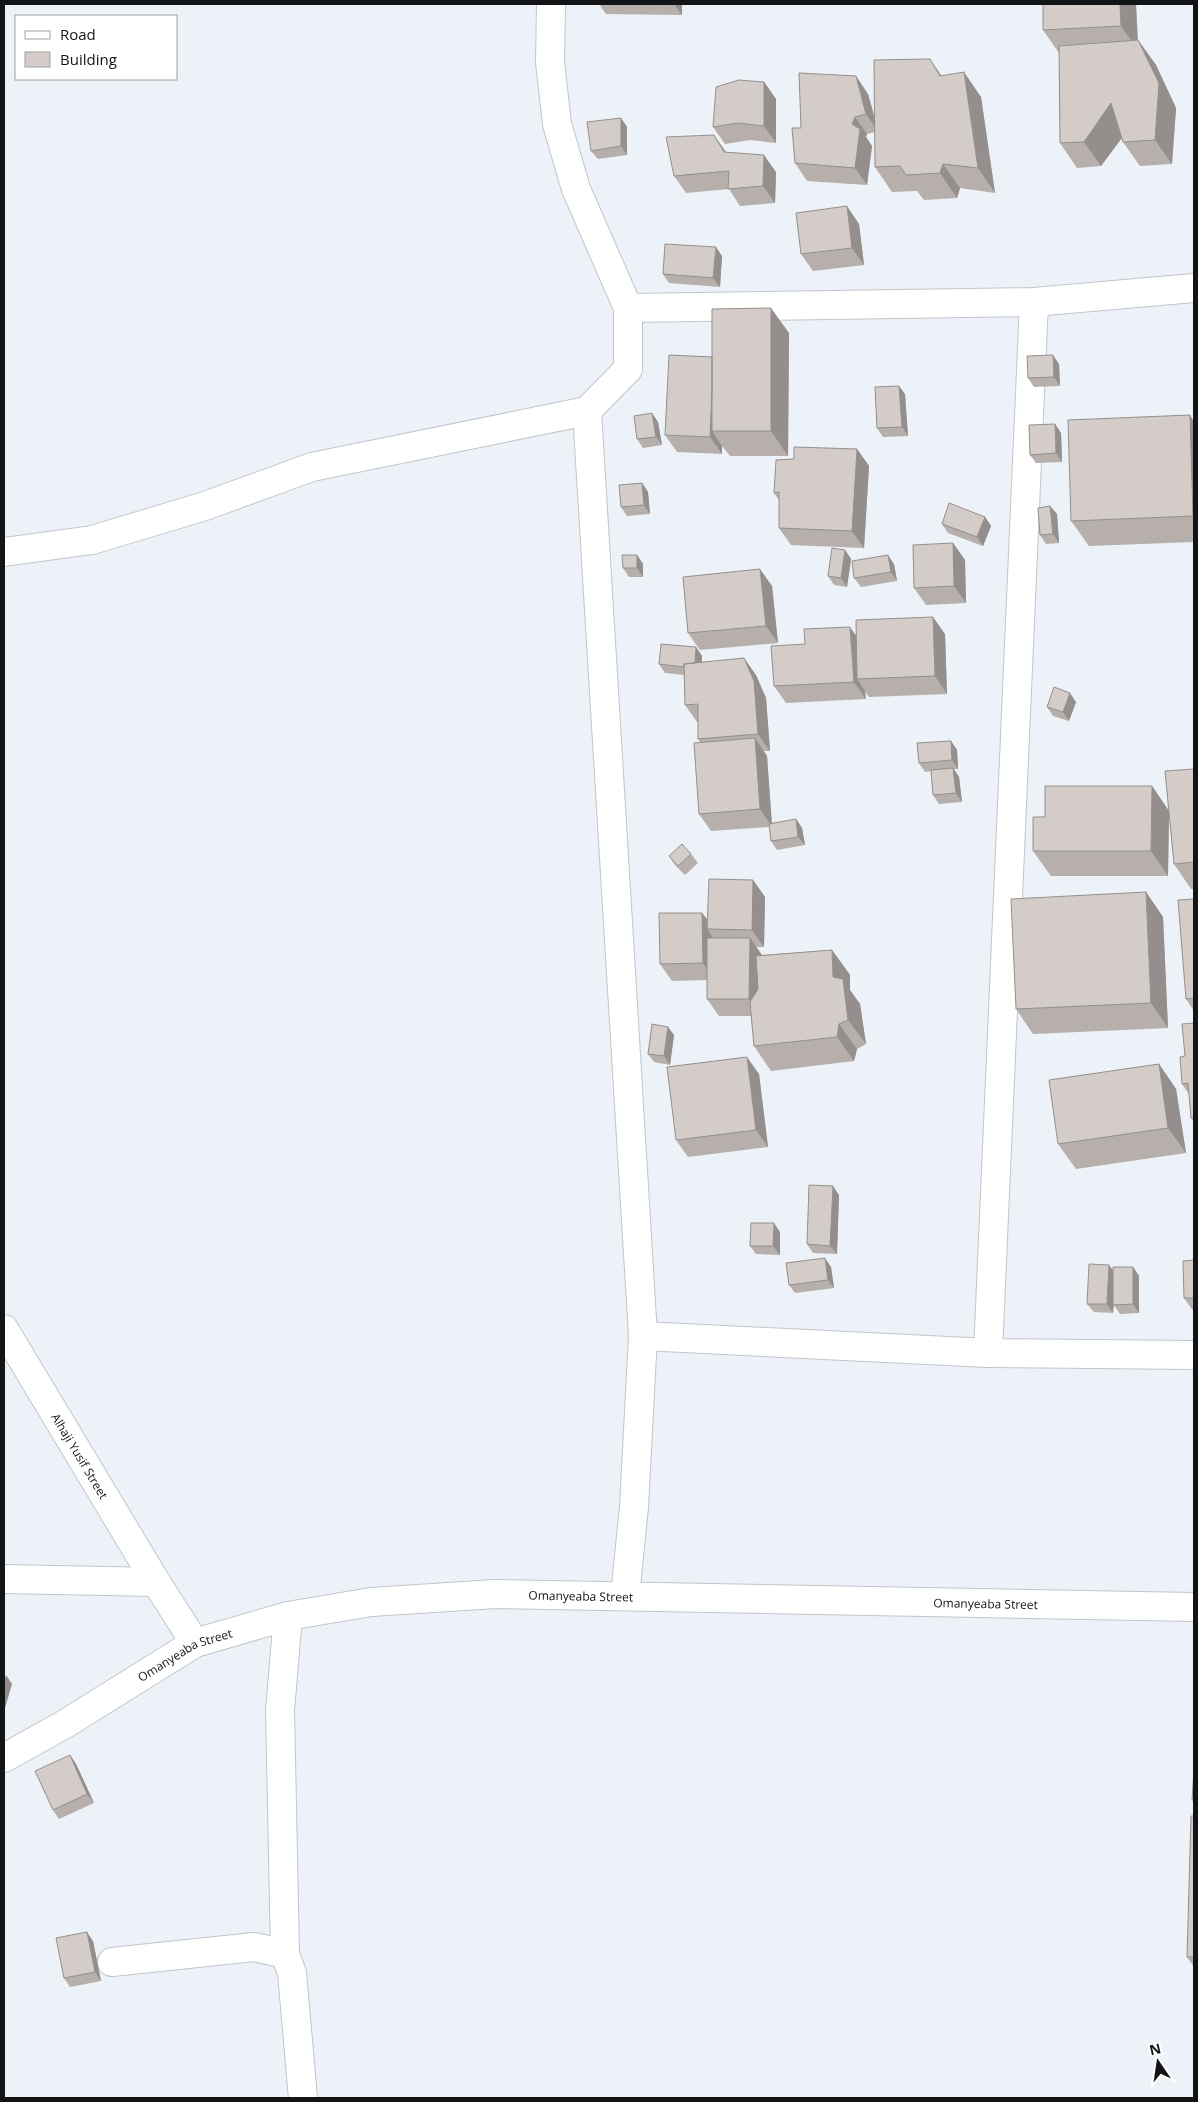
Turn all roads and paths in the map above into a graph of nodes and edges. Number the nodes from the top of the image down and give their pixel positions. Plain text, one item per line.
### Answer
1 (551, 4) edge
2 (1194, 288) edge
3 (1034, 302) junction
4 (628, 308) junction
5 (587, 411) junction
6 (4, 552) edge
7 (4, 1329) edge
8 (643, 1336) junction
9 (988, 1353) junction
10 (1194, 1355) edge
11 (4, 1578) edge
12 (156, 1582) junction
13 (625, 1596) junction
14 (1194, 1607) edge
15 (288, 1616) junction
16 (195, 1643) junction
17 (4, 1758) edge
18 (286, 1954) junction
19 (112, 1962) dead end
20 (303, 2098) edge

1 - 4 street
2 - 3 street
3 - 4 street
3 - 9 street
4 - 5 street
5 - 6 street
5 - 8 street
7 - 12 street, Alhaji Yusif Street
8 - 9 street
8 - 13 street
9 - 10 street
11 - 12 street
12 - 16 street, Alhaji Yusif Street
13 - 14 street, Omanyeaba Street
13 - 15 street, Omanyeaba Street
15 - 16 street, Omanyeaba Street
15 - 18 street
16 - 17 street, Omanyeaba Street
18 - 19 street
18 - 20 street

